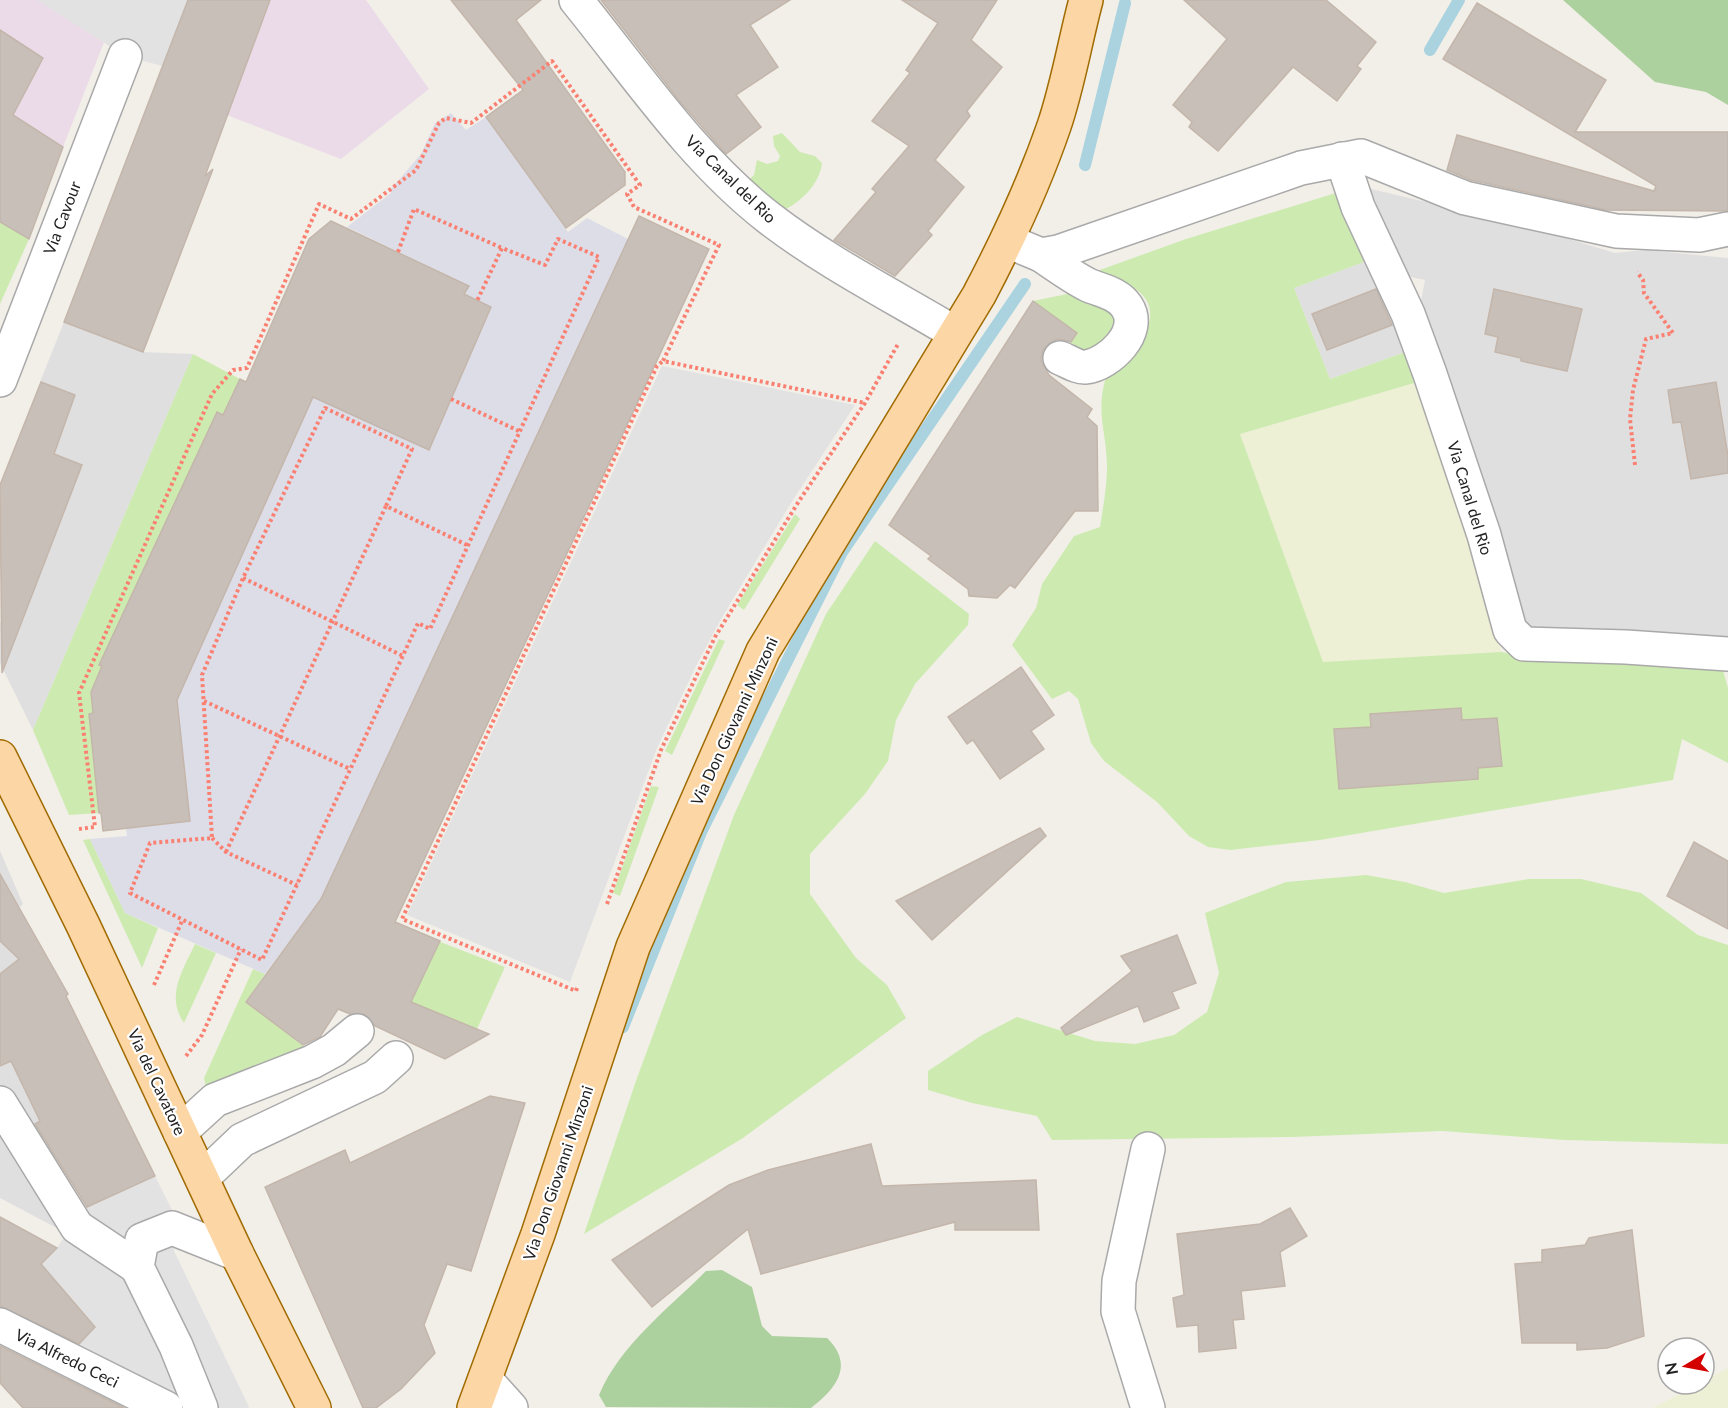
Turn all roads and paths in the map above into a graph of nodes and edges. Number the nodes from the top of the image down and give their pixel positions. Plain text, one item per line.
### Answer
1 (576, 0) edge
2 (1086, 0) edge
3 (125, 56) dead end
4 (1342, 159) junction
5 (1616, 231) junction
6 (1718, 238) edge
7 (1006, 241) junction
8 (502, 248) junction
9 (399, 252) dead end
10 (1049, 254) junction
11 (477, 301) dead end
12 (955, 333) junction
13 (1060, 358) dead end
14 (663, 361) junction
15 (0, 380) edge
16 (451, 399) dead end
17 (865, 403) dead end
18 (520, 432) junction
19 (1635, 465) dead end
20 (386, 506) junction
21 (467, 544) junction
22 (243, 578) junction
23 (331, 621) junction
24 (1728, 654) edge
25 (403, 656) junction
26 (204, 701) junction
27 (280, 734) junction
28 (0, 757) edge
29 (350, 769) junction
30 (212, 838) junction
31 (46, 848) junction
32 (226, 852) junction
33 (297, 885) junction
34 (182, 921) junction
35 (176, 935) dead end
36 (240, 949) junction
37 (576, 991) dead end
38 (357, 1031) dead end
39 (396, 1058) dead end
40 (161, 1091) junction
41 (0, 1106) edge
42 (180, 1132) junction
43 (1148, 1149) dead end
44 (202, 1178) junction
45 (237, 1254) junction
46 (137, 1267) junction
47 (0, 1325) edge
48 (479, 1394) edge
49 (166, 1408) edge
50 (201, 1408) edge
51 (314, 1408) edge
52 (511, 1408) edge
53 (1148, 1408) edge

1 - 12 street, Via Canal del Rio
2 - 7 main road, Via Don Giovanni Minzoni
3 - 15 street, Via Cavour
4 - 5 street
4 - 10 street
4 - 24 street, Via Canal del Rio
5 - 6 street
5 - 19 path
7 - 10 street
7 - 12 main road, Via Don Giovanni Minzoni
8 - 9 path
8 - 11 path
8 - 18 path
10 - 13 street
12 - 48 main road, Via Don Giovanni Minzoni
14 - 17 path
14 - 31 path
14 - 37 path
16 - 18 path
18 - 21 path
20 - 21 path
20 - 22 path
20 - 23 path
21 - 25 path
22 - 23 path
22 - 26 path
23 - 25 path
23 - 27 path
25 - 29 path
26 - 27 path
26 - 30 path
27 - 29 path
27 - 32 path
28 - 31 main road, Via del Cavatore
29 - 33 path
30 - 32 path
30 - 34 path
31 - 40 main road, Via del Cavatore
32 - 33 path
33 - 36 path
34 - 35 path
34 - 36 path
36 - 40 path
38 - 42 street
39 - 44 street
40 - 42 main road, Via del Cavatore
41 - 46 street
42 - 44 main road, Via del Cavatore
43 - 53 street
44 - 45 main road, Via del Cavatore
45 - 46 street
45 - 51 main road, Via del Cavatore
46 - 50 street
47 - 49 street, Via Alfredo Ceci
48 - 52 street

